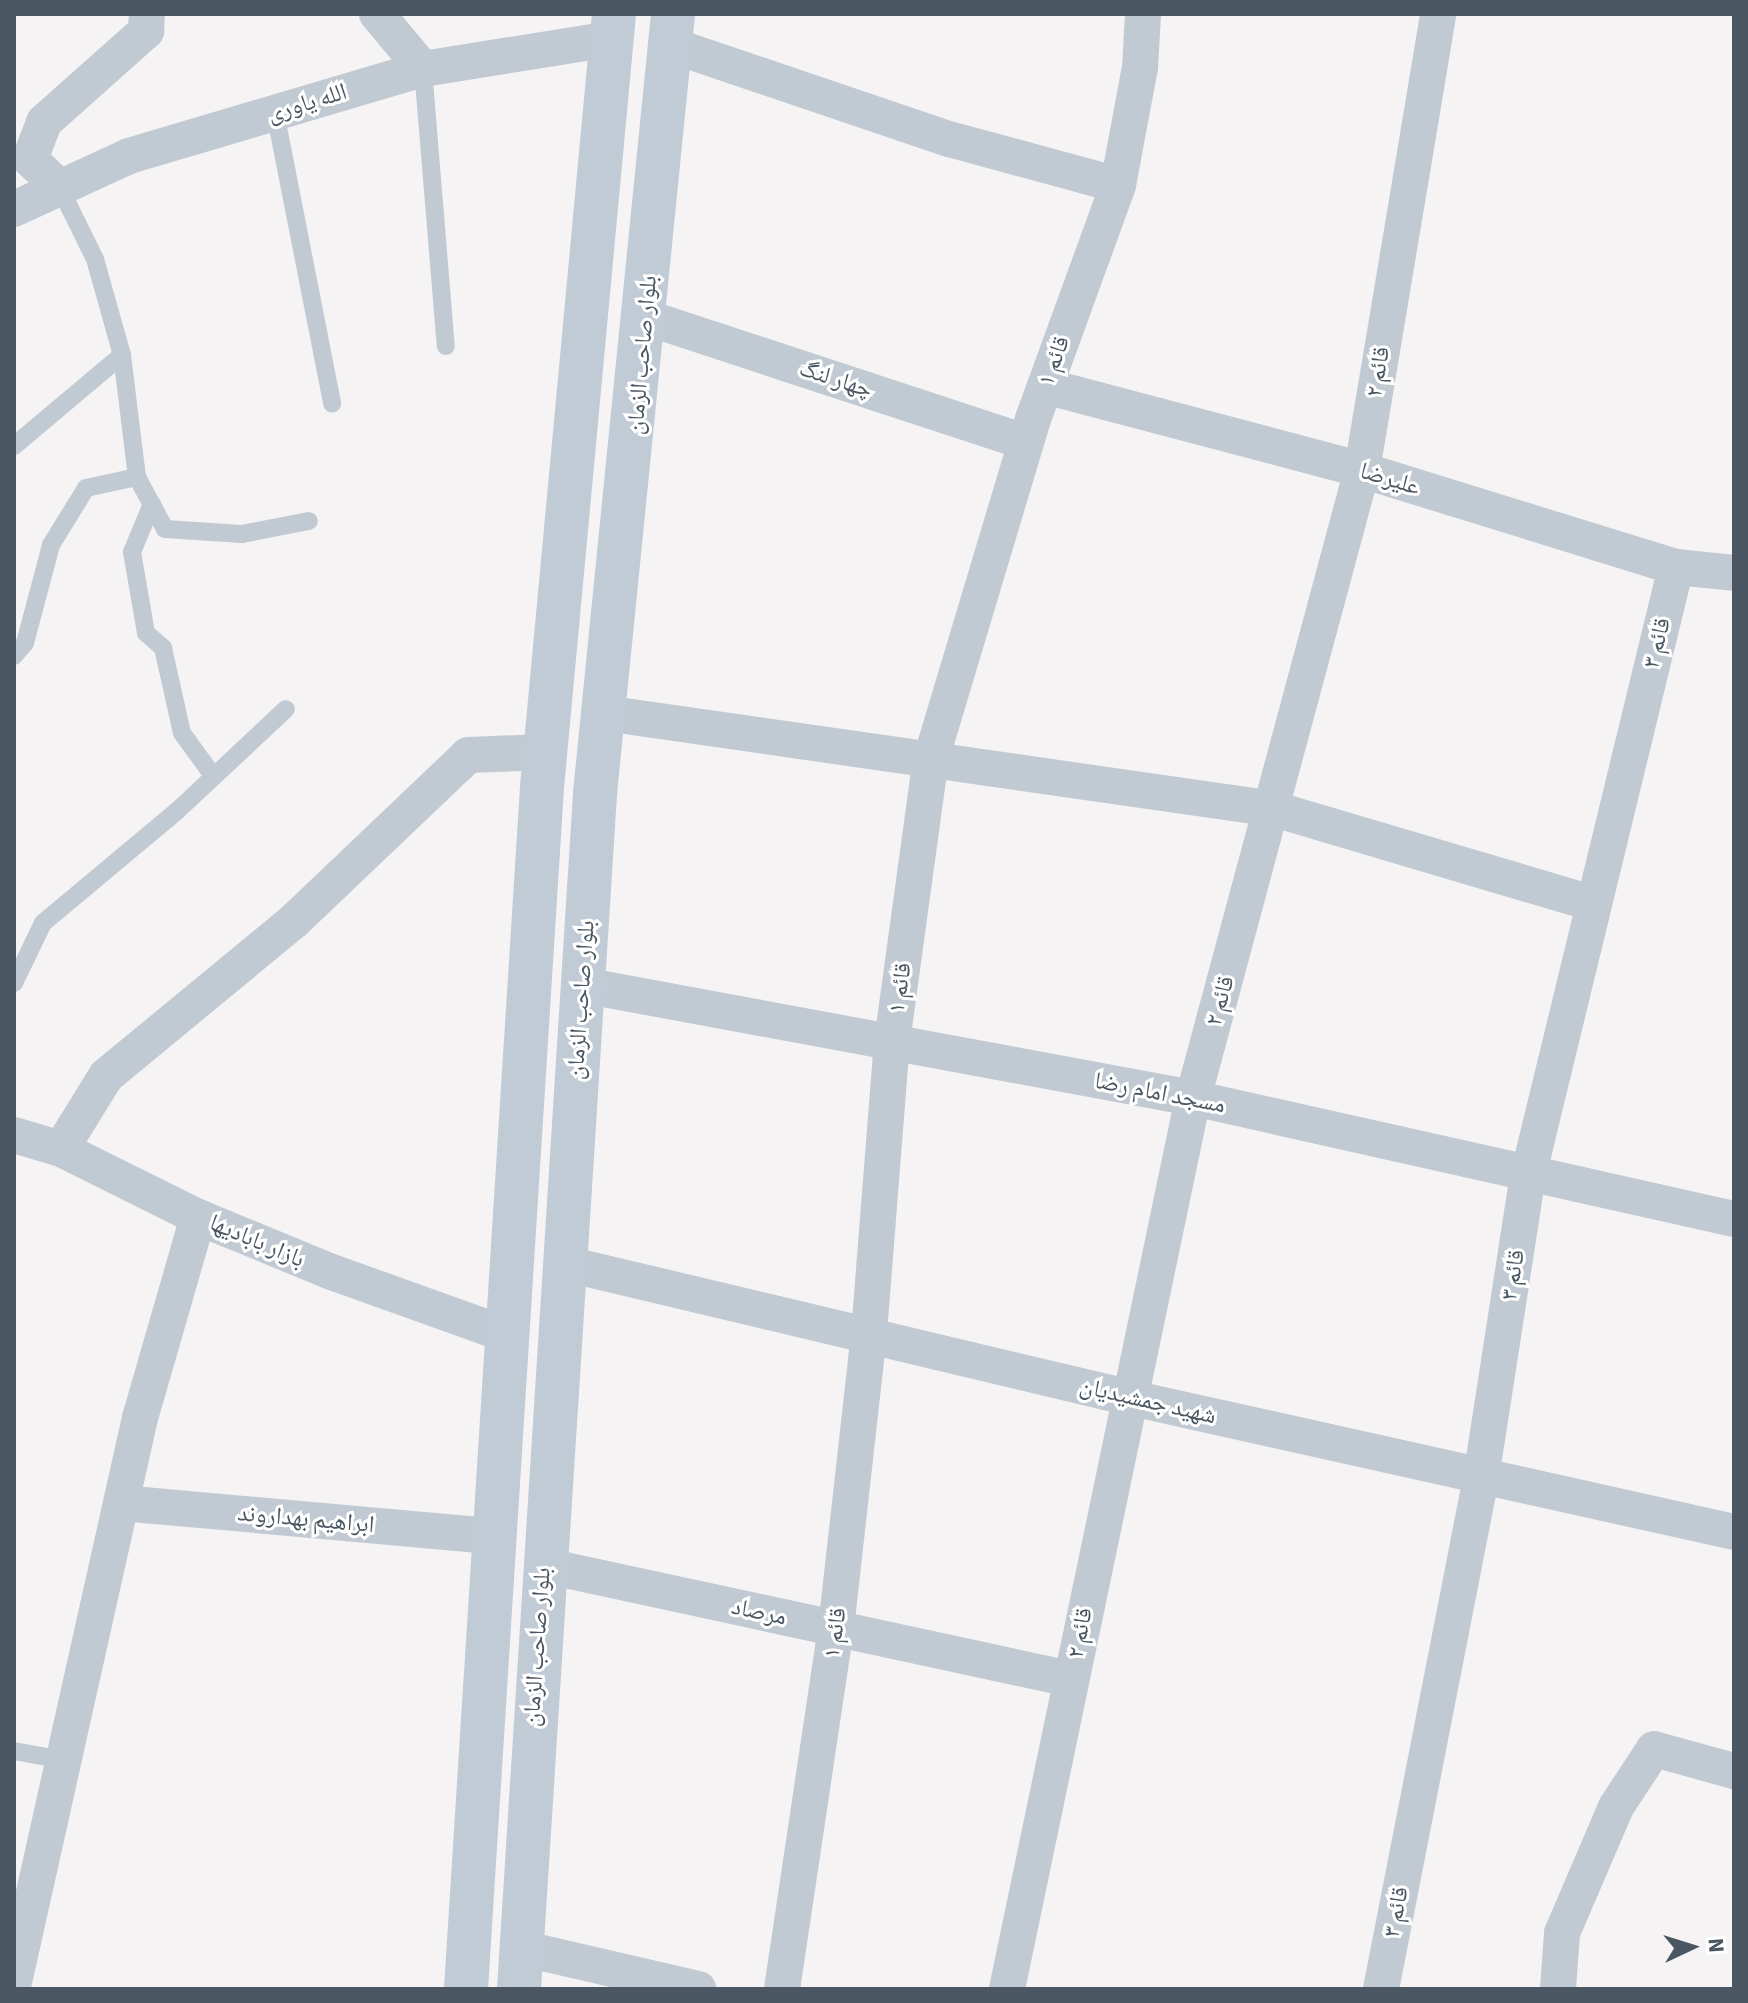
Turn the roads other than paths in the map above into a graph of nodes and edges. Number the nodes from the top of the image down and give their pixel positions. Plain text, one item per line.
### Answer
1 (147, 14) edge
2 (377, 14) edge
3 (1143, 14) edge
4 (1438, 14) edge
5 (612, 26) edge
6 (672, 29) edge
7 (423, 69) junction
8 (275, 112) junction
9 (22, 159) edge
10 (1118, 185) junction
11 (60, 188) junction
12 (14, 209) edge
13 (645, 317) junction
14 (446, 346) dead end
15 (122, 355) junction
16 (1045, 386) junction
17 (332, 403) dead end
18 (1026, 442) junction
19 (14, 446) edge
20 (1362, 470) junction
21 (137, 477) junction
22 (152, 504) junction
23 (309, 521) dead end
24 (1676, 567) junction
25 (1734, 573) edge
26 (14, 656) edge
27 (286, 709) dead end
28 (604, 713) junction
29 (545, 752) junction
30 (931, 759) junction
31 (214, 777) junction
32 (1274, 809) junction
33 (1591, 903) junction
34 (14, 983) edge
35 (582, 985) junction
36 (892, 1042) junction
37 (1193, 1098) junction
38 (14, 1135) edge
39 (61, 1149) junction
40 (1528, 1176) junction
41 (198, 1217) junction
42 (1734, 1219) edge
43 (563, 1263) junction
44 (869, 1333) junction
45 (505, 1334) junction
46 (558, 1339) junction
47 (1127, 1397) junction
48 (1481, 1478) junction
49 (121, 1503) junction
50 (1734, 1532) edge
51 (491, 1536) junction
52 (542, 1565) junction
53 (836, 1628) junction
54 (1070, 1679) junction
55 (14, 1751) edge
56 (64, 1760) junction
57 (1734, 1771) edge
58 (520, 1968) edge
59 (14, 1982) edge
60 (466, 1989) edge
61 (698, 1989) edge
62 (782, 1989) edge
63 (1007, 1989) edge
64 (1381, 1989) edge
65 (1558, 1989) edge

1 - 9 street
2 - 7 street
3 - 10 street, قائم ۱
4 - 20 street, قائم ۲
5 - 7 street, الله یاوری
5 - 29 main road
6 - 10 street
6 - 13 main road, بلوار صاحب الزمان
7 - 8 street, الله یاوری
7 - 14 lane
8 - 11 street, الله یاوری
8 - 17 lane
9 - 11 street
10 - 16 street, قائم ۱
11 - 12 street, الله یاوری
11 - 15 lane
13 - 18 street, چهار لنگ
13 - 28 main road, بلوار صاحب الزمان
15 - 19 lane
15 - 21 lane
16 - 18 street, قائم ۱
16 - 20 street, علیرضا
18 - 30 street, قائم ۱
20 - 24 street, علیرضا
20 - 32 street, قائم ۲
21 - 22 lane
21 - 26 lane
22 - 23 lane
22 - 31 lane
24 - 25 street, علیرضا
24 - 33 street, قائم ۳
27 - 31 lane
28 - 30 street
28 - 35 main road, بلوار صاحب الزمان
29 - 39 street
29 - 45 main road
30 - 32 street
30 - 36 street, قائم ۱
31 - 34 lane
32 - 33 street
32 - 37 street, قائم ۲
33 - 40 street, قائم ۳
35 - 36 street, مسجد امام رضا
35 - 43 main road, بلوار صاحب الزمان
36 - 37 street, مسجد امام رضا
36 - 44 street, قائم ۱
37 - 40 street, مسجد امام رضا
37 - 47 street, قائم ۲
38 - 39 street, بازار بابادیها
39 - 41 street, بازار بابادیها
40 - 42 street, مسجد امام رضا
40 - 48 street, قائم ۳
41 - 45 street, بازار بابادیها
41 - 49 street
43 - 44 street, شهید جمشیدیان
43 - 46 main road, بلوار صاحب الزمان
44 - 47 street, شهید جمشیدیان
44 - 53 street, قائم ۱
45 - 46 main road
45 - 51 main road
46 - 52 main road, بلوار صاحب الزمان
47 - 48 street, شهید جمشیدیان
47 - 54 street, قائم ۲
48 - 50 street, شهید جمشیدیان
48 - 64 street, قائم ۳
49 - 51 street, ابراهیم بهداروند
49 - 56 street
51 - 60 main road
52 - 53 street, مرصاد
52 - 58 main road, بلوار صاحب الزمان
53 - 54 street, مرصاد
53 - 62 street, قائم ۱
54 - 63 street, قائم ۲
55 - 56 lane
56 - 59 street
57 - 65 street
58 - 61 street

